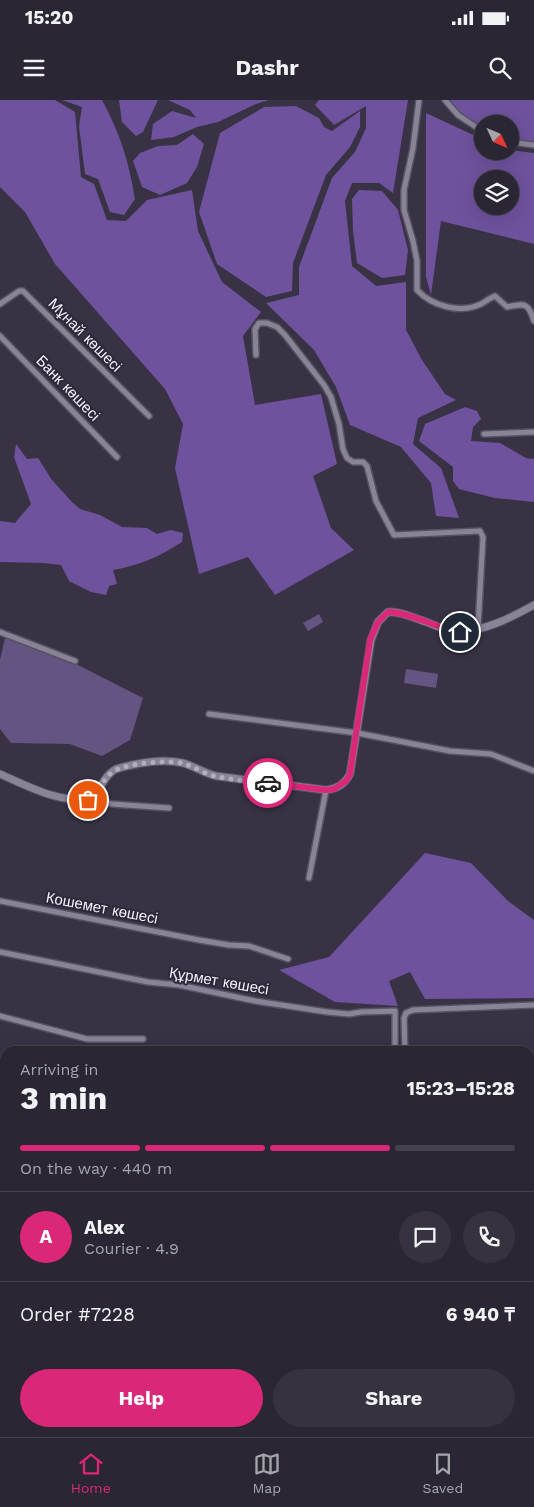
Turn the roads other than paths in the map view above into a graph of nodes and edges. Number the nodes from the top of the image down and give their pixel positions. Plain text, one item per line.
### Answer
1 (419, 100) edge
2 (445, 100) edge
3 (474, 126) edge
4 (519, 143) edge
5 (534, 145) edge
6 (0, 304) edge
7 (534, 321) edge
8 (0, 336) edge
9 (256, 355) dead end
10 (149, 416) dead end
11 (534, 432) edge
12 (484, 434) dead end
13 (117, 457) dead end
14 (534, 605) edge
15 (478, 628) junction
16 (0, 632) edge
17 (75, 661) dead end
18 (209, 714) dead end
19 (357, 733) junction
20 (534, 771) edge
21 (0, 774) edge
22 (326, 790) junction
23 (94, 799) junction
24 (169, 808) dead end
25 (309, 878) dead end
26 (0, 901) edge
27 (0, 952) edge
28 (288, 960) dead end
29 (534, 1005) edge
30 (0, 1016) edge
31 (143, 1039) dead end
32 (395, 1046) edge
33 (405, 1046) edge

1 - 7 street
2 - 3 street
4 - 5 street
6 - 10 street, Мұнай көшесі
8 - 13 street, Банк көшесі
9 - 15 street
11 - 12 street
14 - 15 street
15 - 19 street
16 - 17 street
18 - 19 street
19 - 20 street
19 - 22 street
21 - 23 street
22 - 23 street
22 - 25 street
23 - 24 street
26 - 28 street, Кошемет көшесі
27 - 32 street, Құрмет көшесі
29 - 33 street
30 - 31 street

